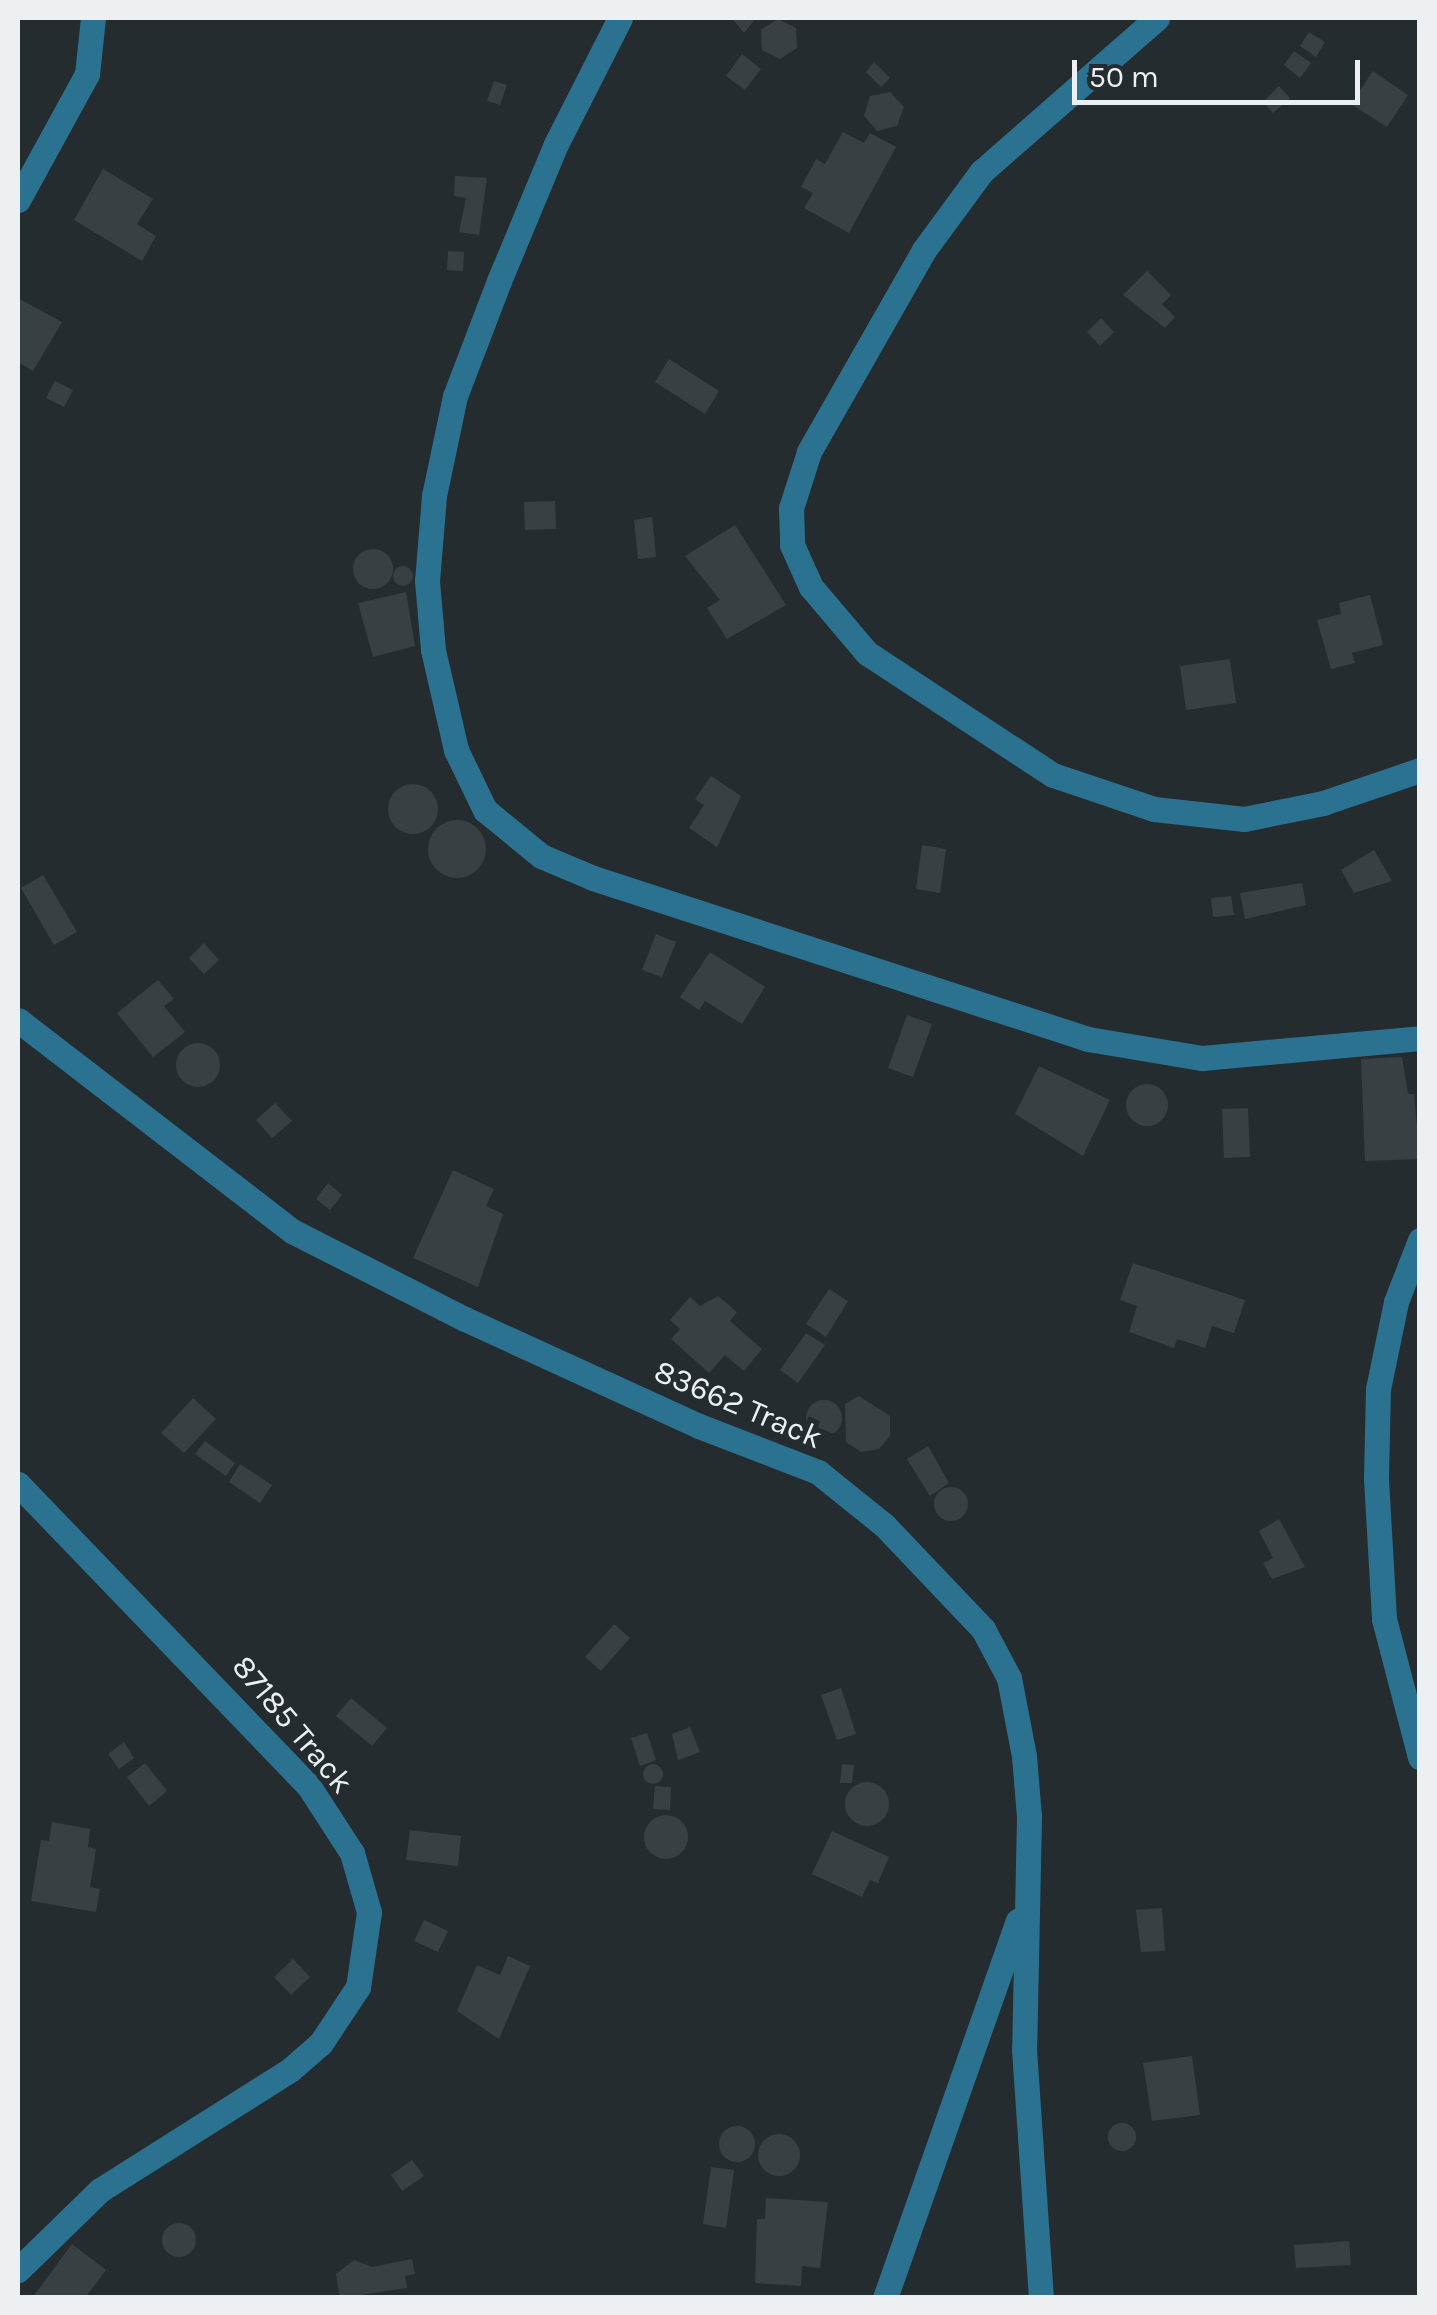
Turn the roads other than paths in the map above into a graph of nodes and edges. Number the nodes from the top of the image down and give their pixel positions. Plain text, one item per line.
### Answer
1 (93, 18) edge
2 (620, 18) edge
3 (1157, 18) edge
4 (18, 200) edge
5 (1420, 770) edge
6 (18, 1020) edge
7 (1420, 1038) edge
8 (1420, 1240) edge
9 (18, 1484) edge
10 (1420, 1757) edge
11 (1024, 1907) junction
12 (18, 2270) edge
13 (885, 2298) edge
14 (1040, 2298) edge

1 - 4 street
2 - 7 street
3 - 5 street
6 - 11 street, 83662 Track
8 - 10 street
9 - 12 street, 87185 Track
11 - 13 street
11 - 14 street, 83662 Track

